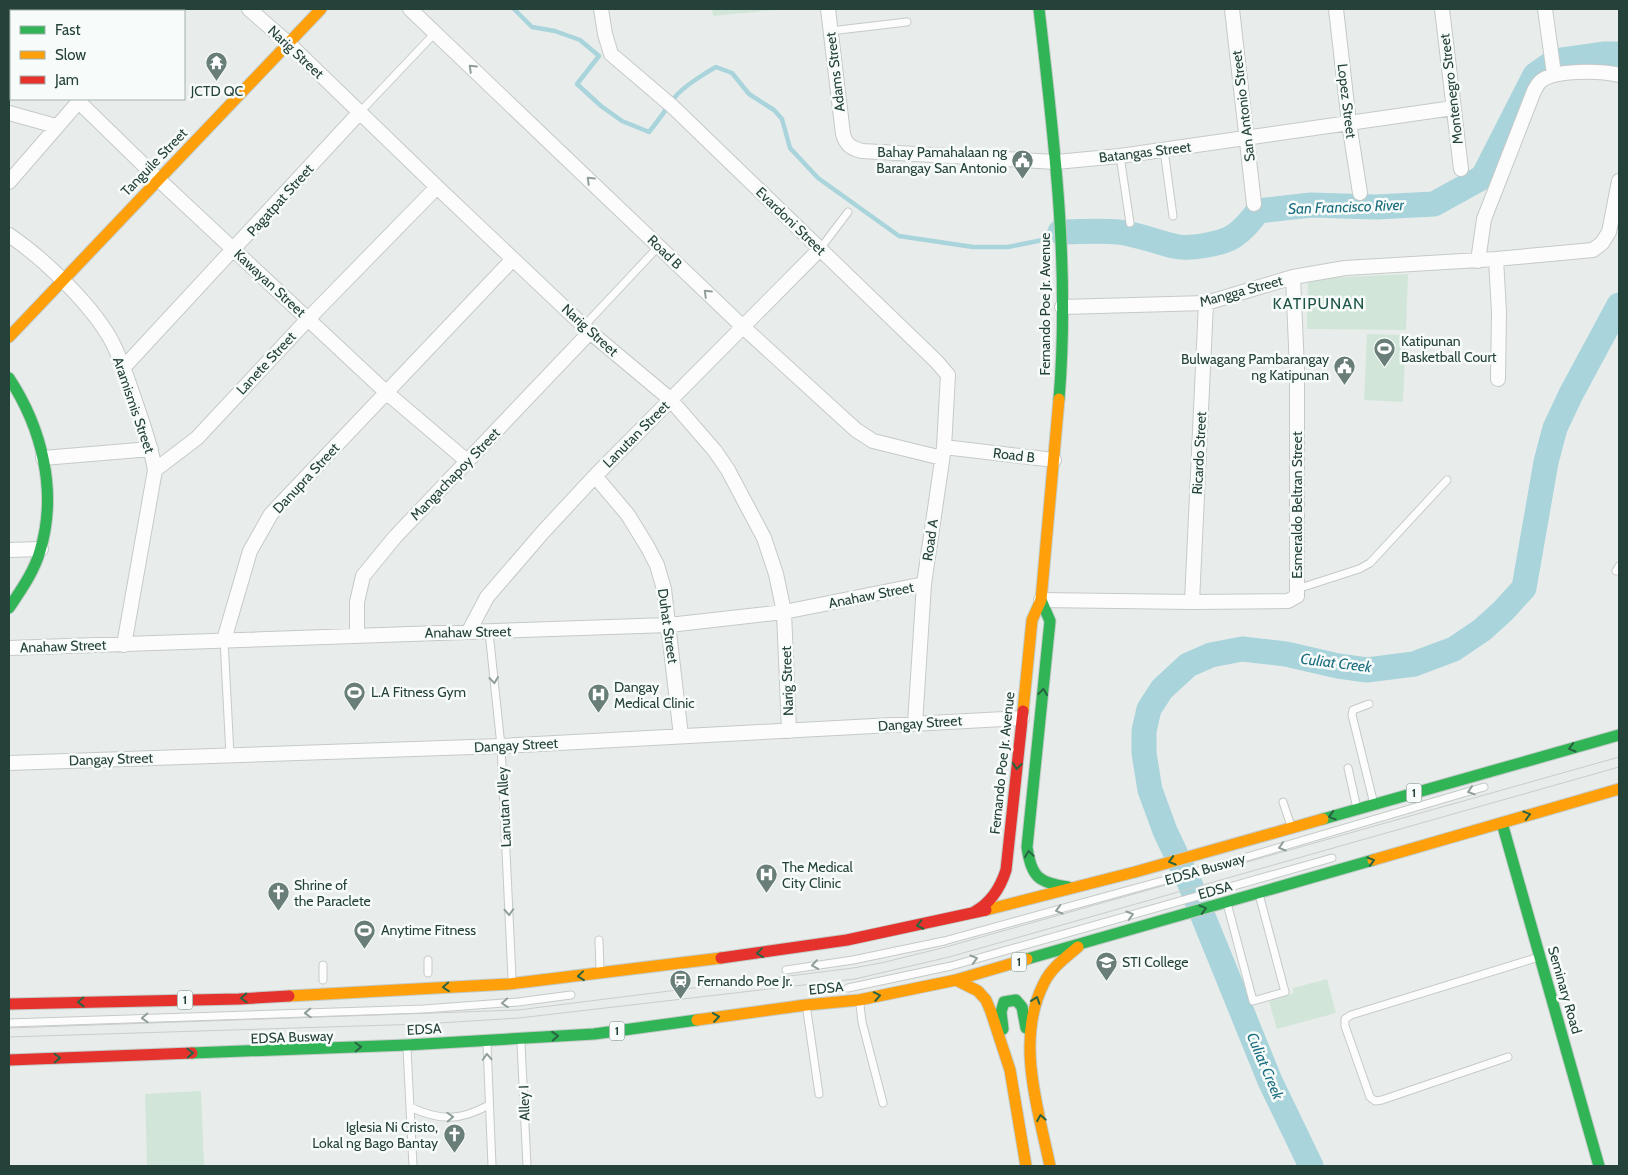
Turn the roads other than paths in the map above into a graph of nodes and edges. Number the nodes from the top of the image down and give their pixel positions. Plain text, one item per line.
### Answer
1 (249, 9) edge
2 (321, 9) edge
3 (410, 9) edge
4 (601, 9) edge
5 (828, 9) edge
6 (1039, 9) edge
7 (1232, 9) edge
8 (1336, 9) edge
9 (1442, 9) edge
10 (1545, 9) edge
11 (907, 22) dead end
12 (830, 32) junction
13 (436, 34) junction
14 (288, 43) junction
15 (1554, 70) junction
16 (1619, 75) edge
17 (79, 100) edge
18 (1453, 108) junction
19 (9, 112) edge
20 (360, 112) junction
21 (1350, 123) junction
22 (56, 126) junction
23 (843, 134) joint
24 (1246, 138) junction
25 (1164, 150) junction
26 (1120, 156) junction
27 (1056, 162) junction
28 (1460, 169) dead end
29 (158, 179) junction
30 (1619, 181) edge
31 (9, 182) edge
32 (437, 187) junction
33 (1360, 194) dead end
34 (1254, 204) dead end
35 (848, 212) dead end
36 (1173, 216) dead end
37 (1130, 223) dead end
38 (9, 235) edge
39 (659, 246) junction
40 (820, 249) junction
41 (234, 250) junction
42 (513, 259) junction
43 (1496, 259) junction
44 (1478, 260) junction
45 (1293, 277) junction
46 (62, 280) junction
47 (1206, 303) junction
48 (1062, 307) junction
49 (308, 319) junction
50 (742, 326) junction
51 (587, 329) junction
52 (9, 337) edge
53 (124, 367) junction
54 (9, 378) edge
55 (1498, 380) dead end
56 (387, 393) junction
57 (670, 399) junction
58 (151, 449) junction
59 (943, 452) junction
60 (43, 458) junction
61 (1054, 460) junction
62 (466, 461) junction
63 (155, 470) junction
64 (595, 476) junction
65 (1447, 480) dead end
66 (41, 549) junction
67 (9, 550) edge
68 (924, 584) junction
69 (1297, 589) junction
70 (1041, 600) junction
71 (1192, 602) junction
72 (9, 608) edge
73 (784, 612) junction
74 (669, 625) junction
75 (469, 632) junction
76 (490, 632) junction
77 (357, 635) junction
78 (224, 640) junction
79 (124, 644) junction
80 (9, 648) edge
81 (1369, 704) dead end
82 (1022, 718) junction
83 (915, 724) junction
84 (789, 731) junction
85 (1619, 735) edge
86 (681, 736) junction
87 (501, 746) junction
88 (230, 755) junction
89 (9, 763) edge
90 (1348, 768) dead end
91 (1495, 783) dead end
92 (1619, 788) edge
93 (1283, 802) dead end
94 (1374, 805) junction
95 (1357, 809) junction
96 (1502, 822) junction
97 (1291, 828) junction
98 (1343, 855) dead end
99 (1075, 887) junction
100 (1259, 893) junction
101 (1225, 903) junction
102 (968, 914) junction
103 (599, 940) dead end
104 (1082, 944) junction
105 (1540, 956) junction
106 (428, 960) dead end
107 (323, 965) dead end
108 (786, 970) dead end
109 (428, 973) dead end
110 (600, 974) junction
111 (323, 980) dead end
112 (956, 980) junction
113 (512, 984) junction
114 (836, 990) dead end
115 (571, 995) dead end
116 (859, 1000) junction
117 (51, 1003) junction
118 (9, 1004) edge
119 (806, 1005) junction
120 (9, 1010) edge
121 (9, 1023) edge
122 (521, 1039) junction
123 (486, 1041) junction
124 (407, 1045) junction
125 (1508, 1057) dead end
126 (9, 1060) edge
127 (1032, 1065) junction
128 (1010, 1070) junction
129 (819, 1094) dead end
130 (883, 1103) dead end
131 (489, 1105) junction
132 (410, 1107) junction
133 (413, 1166) edge
134 (492, 1166) edge
135 (527, 1166) edge
136 (1026, 1166) edge
137 (1050, 1166) edge
138 (1600, 1166) edge

1 - 14 street, Narig Street
2 - 14 main road, Tanguile Street
3 - 13 street, Road B
4 - 40 street, Evardoni Street
5 - 12 street, Adams Street
6 - 27 main road, Fernando Poe Jr. Avenue
7 - 24 street, San Antonio Street
8 - 21 street, Lopez Street
9 - 18 street, Montenegro Street
10 - 15 street
11 - 12 lane
12 - 23 street, Adams Street
13 - 20 lane, Pagatpat Street
39 -> 13 street, Road B
14 - 20 street, Narig Street
14 - 29 main road, Tanguile Street
15 - 16 street
15 - 44 street
17 - 22 street
17 - 29 street, Kawayan Street
18 - 21 street, Batangas Street
18 - 28 street, Montenegro Street
19 - 22 street
20 - 32 street, Narig Street
20 - 41 street, Pagatpat Street
21 - 24 street, Batangas Street
21 - 33 street, Lopez Street
22 - 31 street
23 - 27 street, Batangas Street
24 - 25 street, Batangas Street
24 - 34 street, San Antonio Street
25 - 26 street, Batangas Street
25 - 36 lane
26 - 27 street, Batangas Street
26 - 37 lane
27 - 48 main road, Fernando Poe Jr. Avenue
29 - 41 street, Kawayan Street
29 - 46 main road, Tanguile Street
30 - 43 street, Mangga Street
32 - 42 street, Narig Street
32 - 49 street, Lanete Street
35 - 40 lane
38 - 46 street, Aramismis Street
50 -> 39 street, Road B
39 - 51 lane, Mangachapoy Street
40 - 50 street, Lanutan Street
40 - 59 street, Evardoni Street
41 - 49 street, Kawayan Street
41 - 53 street, Pagatpat Street
42 - 51 street, Narig Street
42 - 56 street, Danupra Street
43 - 44 street, Mangga Street
43 - 55 street
44 - 45 street, Mangga Street
45 - 47 street, Mangga Street
45 - 69 street, Esmeraldo Beltran Street
46 - 52 main road, Tanguile Street
46 - 53 street, Aramismis Street
47 - 48 street, Mangga Street
47 - 71 street, Ricardo Street
48 - 61 main road, Fernando Poe Jr. Avenue
49 - 56 street, Kawayan Street
49 - 63 street, Lanete Street
50 - 57 street, Lanutan Street
50 - 59 street, Road B
51 - 57 street, Narig Street
51 - 62 street, Mangachapoy Street
53 - 58 street, Aramismis Street
54 - 60 main road
56 - 62 street, Kawayan Street
56 - 78 street, Danupra Street
57 - 64 street, Lanutan Street
57 - 73 street, Narig Street
58 - 60 street
58 - 63 street, Aramismis Street
59 - 61 street, Road B
59 - 68 street, Road A
60 - 66 main road
61 - 70 main road, Fernando Poe Jr. Avenue
62 - 77 street, Mangachapoy Street
63 - 79 street, Aramismis Street
64 - 74 street, Duhat Street
64 - 75 street, Lanutan Street
65 - 69 lane
66 - 67 street
66 - 72 main road
68 - 73 street, Anahaw Street
68 - 83 street, Road A
69 - 71 street, Esmeraldo Beltran Street
70 - 71 street, Esmeraldo Beltran Street
70 - 82 main road, Fernando Poe Jr. Avenue
99 -> 70 main road, Fernando Poe Jr. Avenue
73 - 74 street, Anahaw Street
73 - 84 street, Narig Street
74 - 76 street, Anahaw Street
74 - 86 street, Duhat Street
75 - 76 street, Anahaw Street
75 - 77 street, Anahaw Street
76 -> 87 lane, Lanutan Alley
77 - 78 street, Anahaw Street
78 - 79 street, Anahaw Street
78 - 88 lane, Danupra Street
79 - 80 street, Anahaw Street
81 - 94 lane
82 - 83 street, Dangay Street
82 -> 102 main road, Fernando Poe Jr. Avenue
83 - 84 street, Dangay Street
84 - 86 street, Dangay Street
85 -> 94 main road, 1
86 - 87 street, Dangay Street
87 - 88 street, Dangay Street
87 -> 113 lane, Lanutan Alley
88 - 89 street, Dangay Street
90 - 95 lane
91 -> 108 lane, EDSA Busway
96 -> 92 main road, EDSA / 1
93 - 97 lane
94 - 95 main road, 1
95 -> 97 main road, 1
100 -> 96 main road, EDSA / 1
96 - 105 main road, Seminary Road
97 -> 99 main road, 1
114 -> 98 lane, EDSA Busway
99 - 102 main road, 1
100 - 101 main road, EDSA / 1
100 - 101 lane
104 -> 101 main road, EDSA / 1
102 -> 110 main road, 1
103 - 110 lane
104 - 112 main road, EDSA / 1
127 -> 104 main road
105 - 125 lane
105 - 138 main road, Seminary Road
106 - 109 lane
107 - 111 lane
110 -> 113 main road, 1
116 -> 112 main road, EDSA / 1
112 - 128 main road
113 -> 117 main road, 1
115 -> 121 lane, EDSA Busway
116 - 119 main road, EDSA / 1
116 - 130 lane
117 - 118 main road, 1
117 - 120 main road
122 -> 119 main road, EDSA / 1
119 - 129 lane
122 - 123 main road, EDSA / 1
122 - 135 lane, Alley I
123 - 124 main road, EDSA / 1
131 -> 123 lane
126 -> 124 main road, EDSA / 1
124 - 132 lane
127 - 128 main road
137 -> 127 main road
128 - 136 main road
132 -> 131 lane
131 - 134 lane
132 - 133 lane

